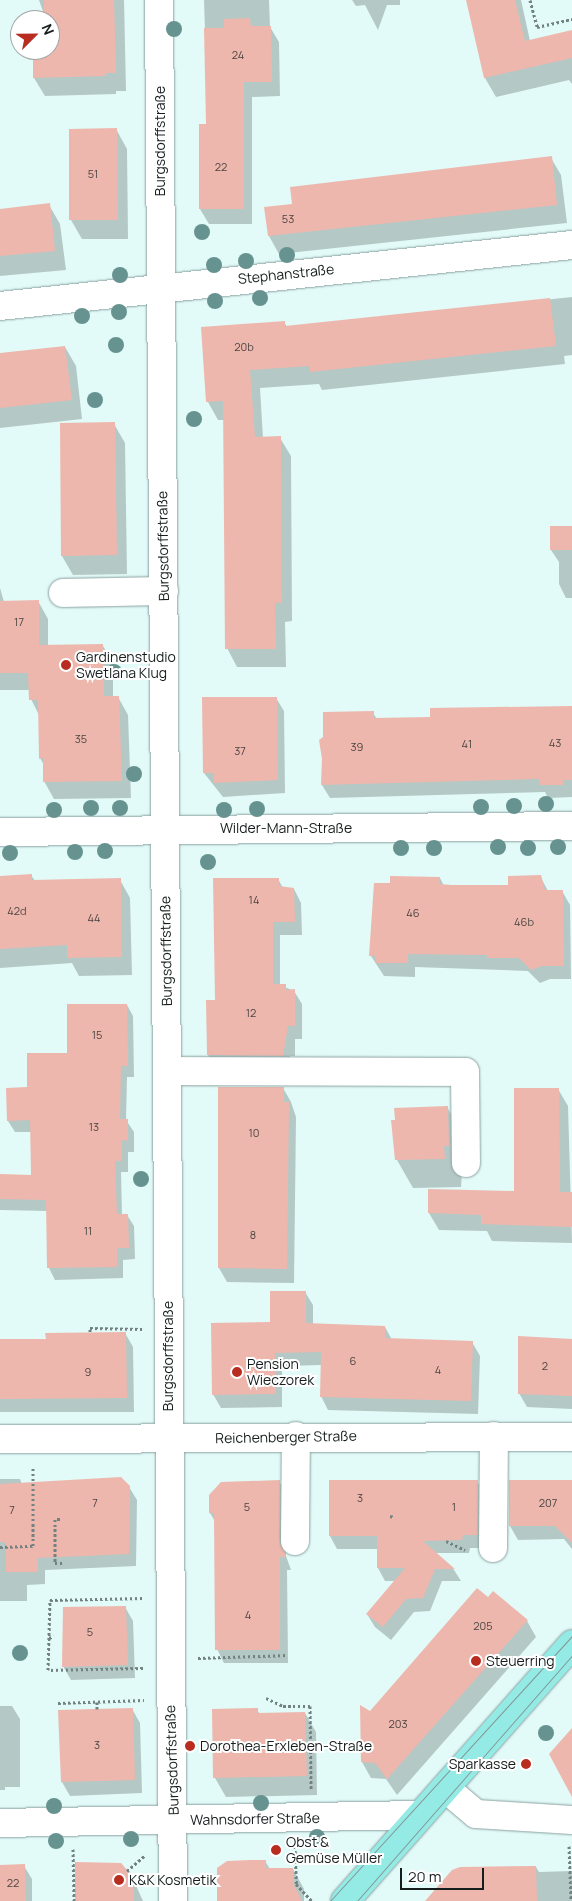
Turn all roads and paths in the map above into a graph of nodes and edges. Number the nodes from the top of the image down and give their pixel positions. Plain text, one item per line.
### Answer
1 (159, 0) edge
2 (530, 0) edge
3 (572, 19) edge
4 (572, 244) edge
5 (161, 287) junction
6 (0, 306) edge
7 (164, 591) junction
8 (63, 593) dead end
9 (572, 826) edge
10 (165, 829) junction
11 (0, 832) edge
12 (167, 1071) junction
13 (466, 1163) dead end
14 (144, 1329) dead end
15 (90, 1332) dead end
16 (296, 1436) junction
17 (494, 1436) junction
18 (572, 1437) edge
19 (36, 1438) junction
20 (0, 1439) edge
21 (168, 1439) junction
22 (60, 1519) dead end
23 (296, 1541) dead end
24 (0, 1547) edge
25 (493, 1548) dead end
26 (63, 1562) dead end
27 (169, 1597) junction
28 (54, 1636) dead end
29 (49, 1638) junction
30 (572, 1644) edge
31 (288, 1655) dead end
32 (169, 1663) junction
33 (266, 1698) dead end
34 (170, 1699) junction
35 (97, 1702) junction
36 (58, 1703) dead end
37 (283, 1706) junction
38 (97, 1709) dead end
39 (282, 1713) dead end
40 (445, 1788) junction
41 (420, 1815) junction
42 (303, 1818) junction
43 (571, 1820) edge
44 (174, 1821) junction
45 (73, 1822) junction
46 (0, 1823) edge
47 (139, 1860) dead end
48 (127, 1871) dead end
49 (74, 1901) edge
50 (173, 1901) edge
51 (312, 1901) edge
52 (345, 1901) edge
53 (571, 1901) edge

1 - 5 street, Burgsdorffstraße
2 - 3 path
4 - 5 street, Stephanstraße
5 - 6 street, Stephanstraße
5 - 7 street, Burgsdorffstraße
7 - 8 street
7 - 10 street, Burgsdorffstraße
9 - 10 street, Wilder-Mann-Straße
10 - 11 street, Wilder-Mann-Straße
10 - 12 street, Burgsdorffstraße
12 - 13 street
12 - 21 street, Burgsdorffstraße
14 - 15 path
16 - 17 street, Reichenberger Straße
16 - 21 street, Reichenberger Straße
16 - 23 street
17 - 18 street, Reichenberger Straße
17 - 25 street
19 - 20 street, Reichenberger Straße
19 - 21 street, Reichenberger Straße
19 - 24 path
21 - 27 street, Burgsdorffstraße
22 - 26 path
27 - 29 path
27 - 32 street, Burgsdorffstraße
28 - 29 path
29 - 32 path
30 - 40 main road
31 - 32 path
32 - 34 street, Burgsdorffstraße
33 - 37 path
34 - 35 path
34 - 44 street, Burgsdorffstraße
35 - 36 path
35 - 38 path
37 - 39 path
37 - 42 path
40 - 41 main road
40 - 43 street
41 - 42 street, Wahnsdorfer Straße
41 - 52 main road
42 - 44 street, Wahnsdorfer Straße
42 - 51 path
43 - 53 path
44 - 45 street, Wahnsdorfer Straße
44 - 50 street, Burgsdorffstraße
45 - 46 street, Wahnsdorfer Straße
45 - 49 path
47 - 48 path

